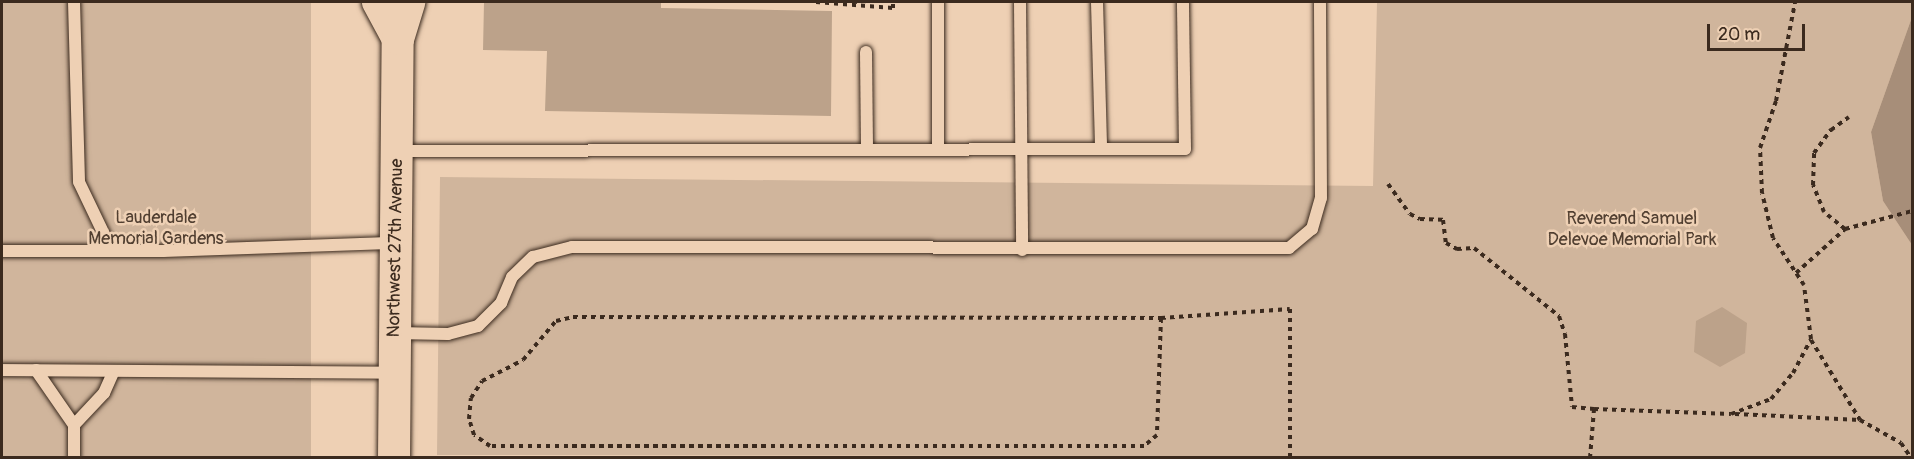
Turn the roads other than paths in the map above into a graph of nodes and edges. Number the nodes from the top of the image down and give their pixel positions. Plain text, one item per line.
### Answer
1 (74, 2) edge
2 (378, 2) edge
3 (409, 2) edge
4 (938, 2) edge
5 (1020, 2) edge
6 (1097, 2) edge
7 (1183, 2) edge
8 (1320, 2) edge
9 (398, 39) junction
10 (866, 52) dead end
11 (1024, 149) junction
12 (1101, 149) junction
13 (867, 150) junction
14 (938, 150) junction
15 (397, 151) junction
16 (397, 243) junction
17 (1022, 250) junction
18 (2, 251) edge
19 (112, 251) junction
20 (395, 333) junction
21 (2, 370) edge
22 (36, 370) junction
23 (114, 371) junction
24 (395, 374) junction
25 (74, 425) junction
26 (74, 458) edge
27 (394, 458) edge

1 - 19 lane
2 - 9 street, Northwest 27th Avenue
3 - 9 street, Northwest 27th Avenue
4 - 14 lane
5 - 11 lane
6 - 12 lane
7 - 12 lane
8 - 17 lane
9 - 15 street, Northwest 27th Avenue
10 - 13 lane
11 - 12 lane
11 - 14 lane
11 - 17 lane
13 - 14 lane
13 - 15 lane
15 - 16 street, Northwest 27th Avenue
16 - 19 lane
16 - 20 street, Northwest 27th Avenue
17 - 20 lane
18 - 19 lane
20 - 24 street, Northwest 27th Avenue
21 - 22 lane
22 - 23 lane
22 - 25 lane
23 - 24 lane
23 - 25 lane
24 - 27 street, Northwest 27th Avenue
25 - 26 lane

